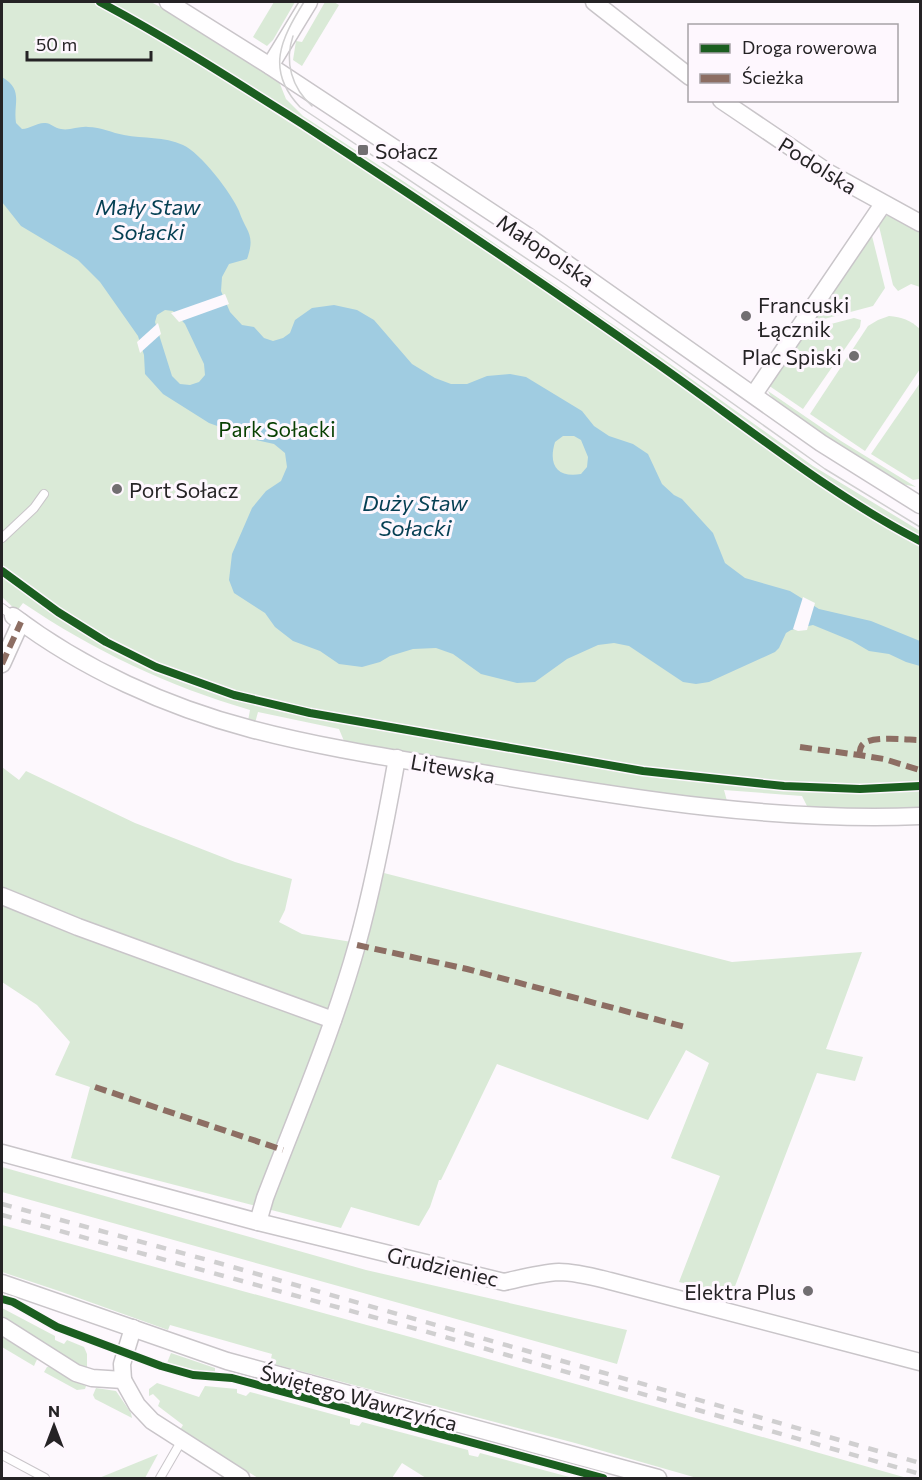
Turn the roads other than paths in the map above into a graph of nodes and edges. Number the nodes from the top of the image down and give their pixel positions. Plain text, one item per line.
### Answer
1 (168, 2) edge
2 (309, 2) edge
3 (594, 2) edge
4 (270, 66) junction
5 (688, 75) edge
6 (724, 102) edge
7 (884, 204) junction
8 (921, 223) edge
9 (754, 394) junction
10 (44, 494) dead end
11 (921, 505) edge
12 (2, 538) edge
13 (12, 616) edge
14 (2, 664) edge
15 (397, 758) junction
16 (921, 816) edge
17 (2, 896) edge
18 (333, 1020) junction
19 (2, 1153) edge
20 (258, 1222) junction
21 (2, 1283) edge
22 (2, 1326) edge
23 (133, 1328) junction
24 (921, 1362) edge
25 (123, 1380) junction
26 (182, 1440) junction
27 (2, 1455) edge
28 (45, 1479) edge
29 (160, 1479) edge
30 (241, 1479) edge
31 (658, 1479) edge

1 - 4 street, Małopolska
2 - 4 street
3 - 5 street
4 - 9 street, Małopolska
6 - 7 street, Podolska
7 - 8 street, Podolska
7 - 9 street
9 - 11 street, Małopolska
10 - 12 lane
13 - 14 street
13 - 15 street, Litewska
15 - 16 street, Litewska
15 - 18 street
17 - 18 street
18 - 20 street
19 - 20 street, Grudzieniec
20 - 24 street, Grudzieniec
21 - 23 street, Świętego Wawrzyńca
22 - 25 street
23 - 25 street
23 - 31 street, Świętego Wawrzyńca
25 - 26 street
26 - 29 lane
26 - 30 street
27 - 28 lane

